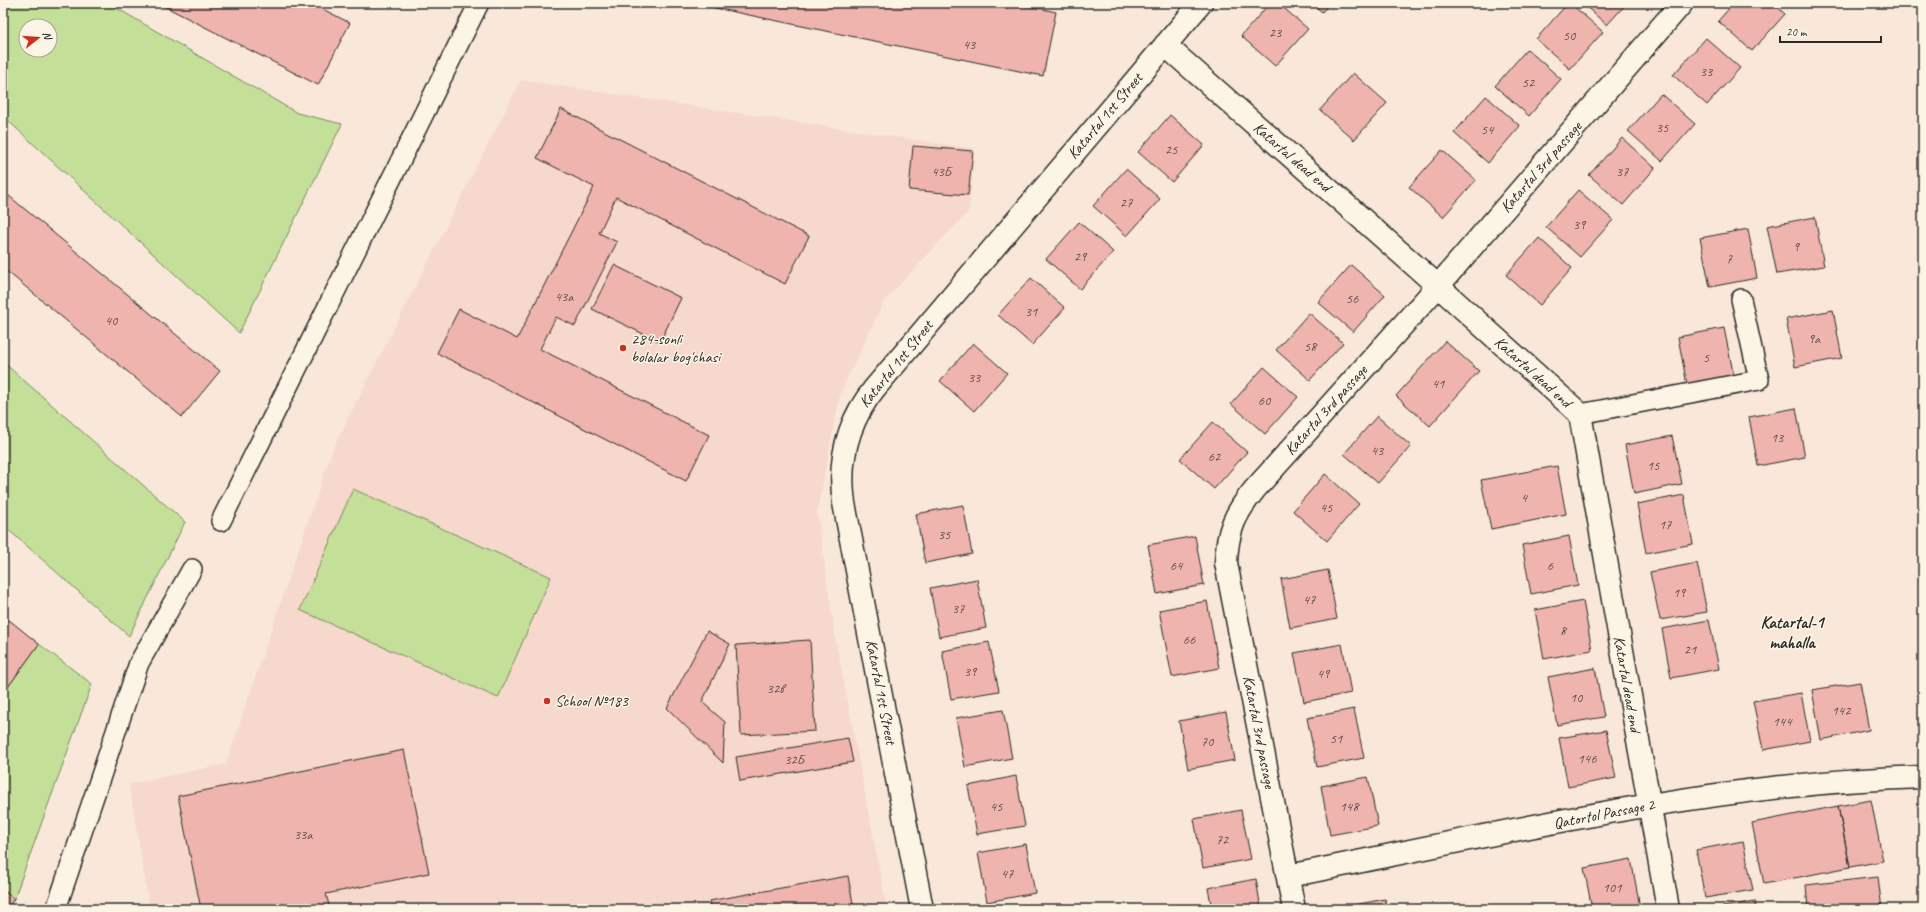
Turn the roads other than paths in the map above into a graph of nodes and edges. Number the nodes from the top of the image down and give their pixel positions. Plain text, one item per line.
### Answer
1 (479, 3) edge
2 (1682, 3) edge
3 (1194, 5) edge
4 (1165, 45) junction
5 (1438, 286) junction
6 (1741, 298) dead end
7 (1580, 414) junction
8 (221, 521) dead end
9 (192, 569) dead end
10 (1923, 777) edge
11 (1648, 804) junction
12 (1288, 876) junction
13 (56, 909) edge
14 (922, 909) edge
15 (1294, 909) edge
16 (1668, 909) edge

1 - 8 lane
2 - 5 street, Katartal 3rd passage
3 - 4 street, Katartal 1st Street
4 - 5 street, Katartal dead end
4 - 14 street, Katartal 1st Street
5 - 7 street, Katartal dead end
5 - 12 street, Katartal 3rd passage
6 - 7 lane
7 - 11 street, Katartal dead end
9 - 13 lane
10 - 11 street, Qatortol Passage 2
11 - 12 street, Qatortol Passage 2
11 - 16 street, Katartal dead end
12 - 15 street, Katartal 3rd passage

